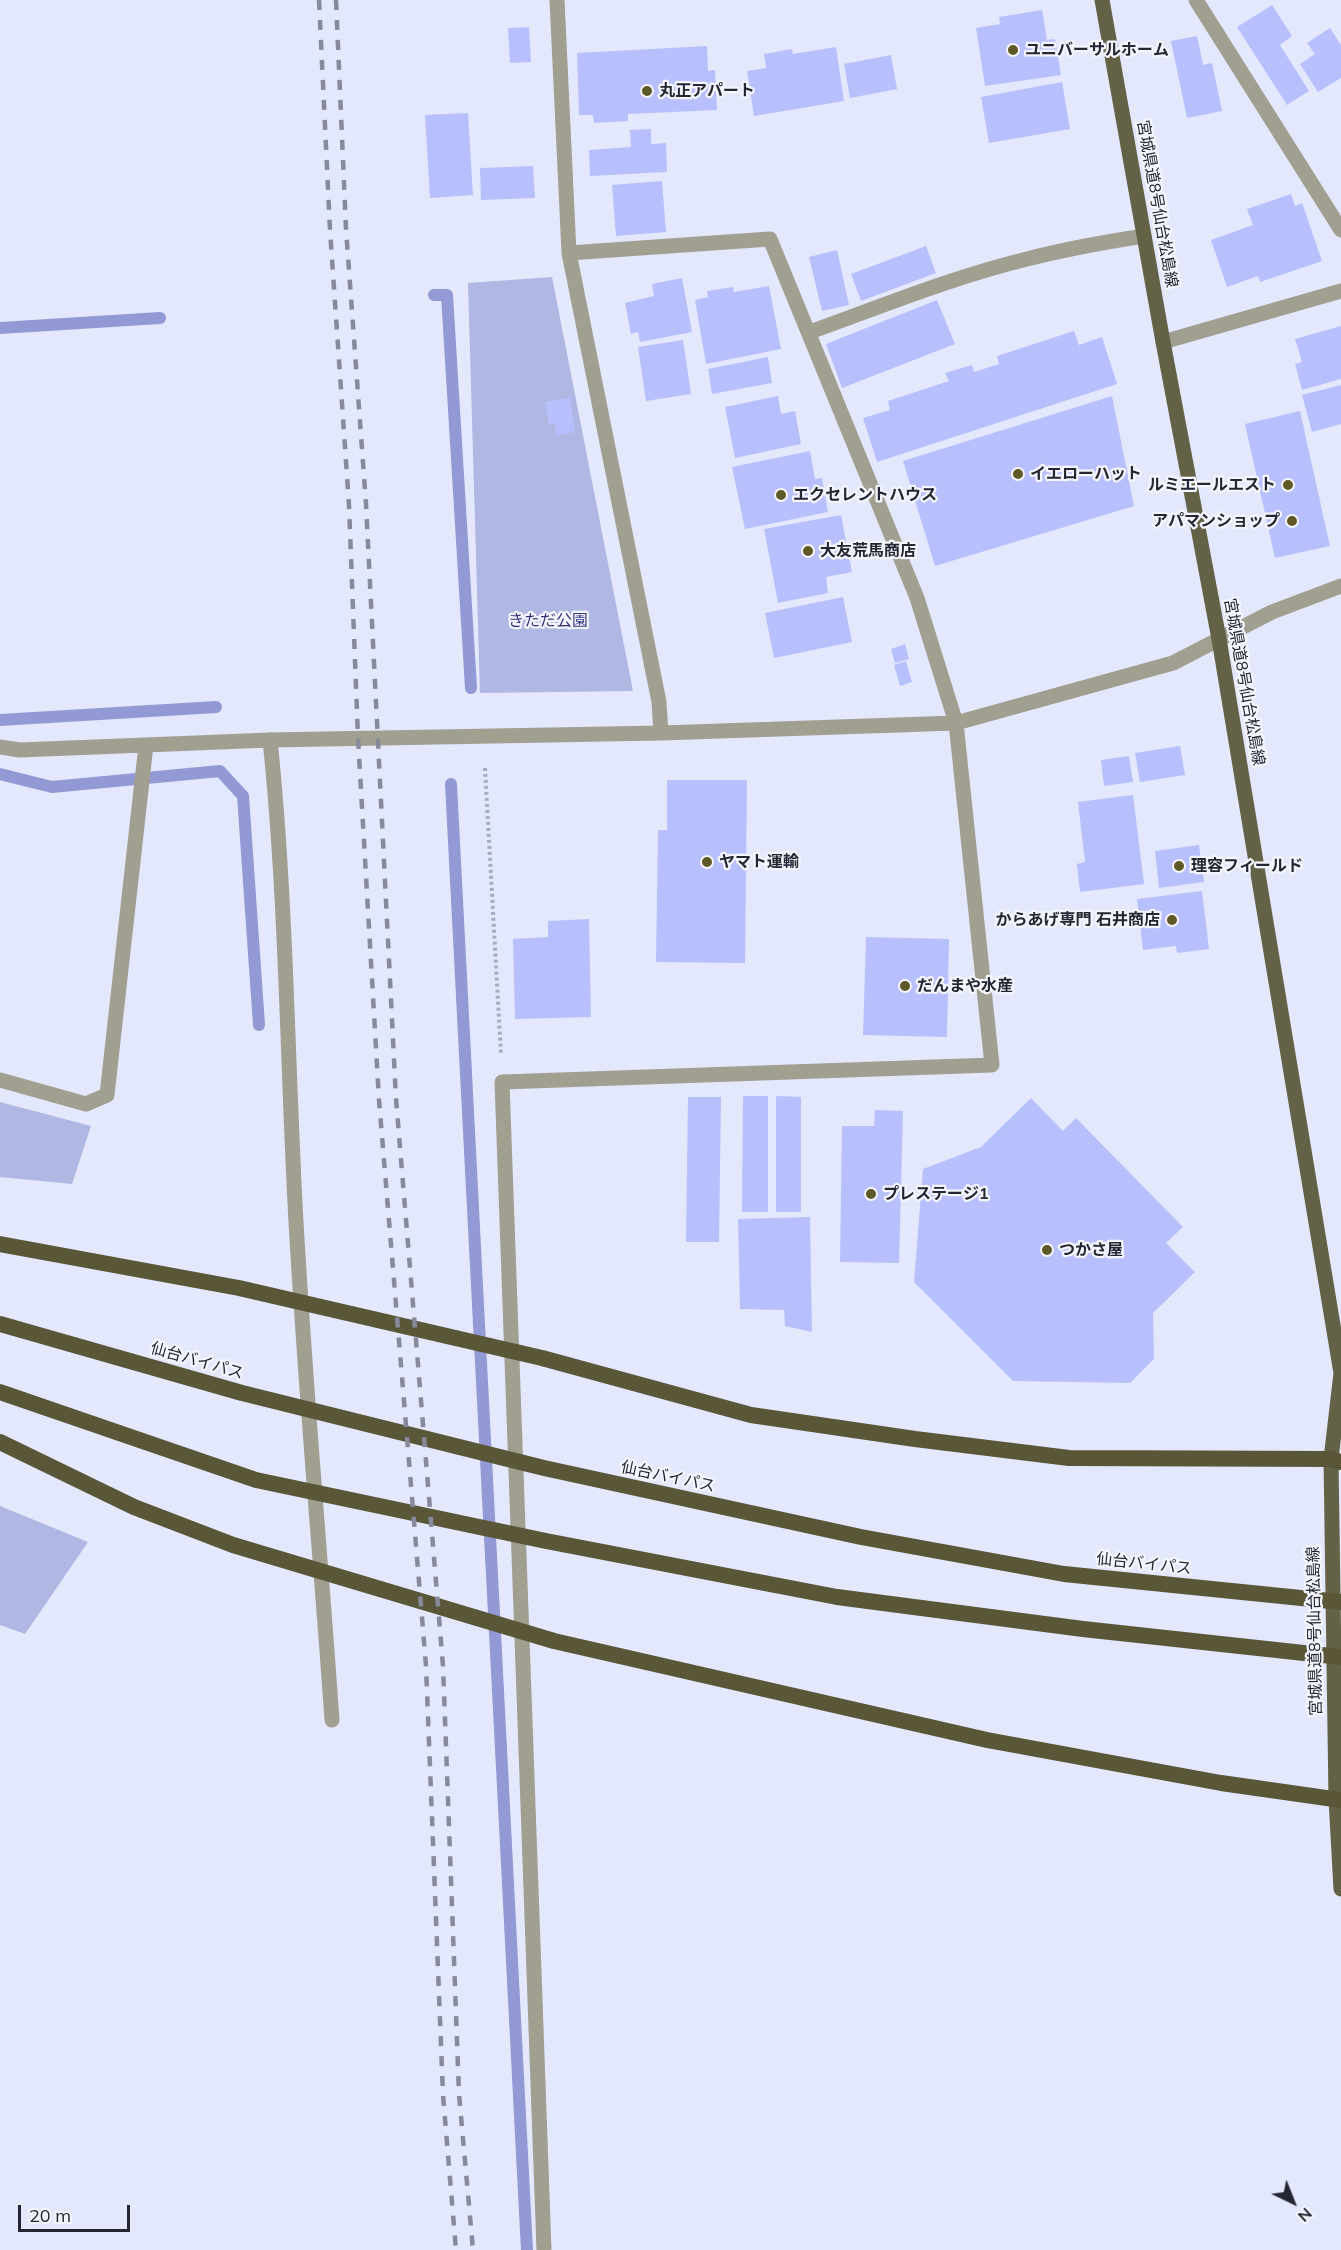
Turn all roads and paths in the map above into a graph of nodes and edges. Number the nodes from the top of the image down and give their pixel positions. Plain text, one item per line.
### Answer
1 (556, 0) edge
2 (1102, 0) edge
3 (1196, 0) edge
4 (1341, 230) edge
5 (1144, 236) junction
6 (570, 253) junction
7 (1341, 291) edge
8 (810, 332) junction
9 (1163, 342) junction
10 (1341, 586) edge
11 (1219, 639) junction
12 (956, 723) junction
13 (661, 732) junction
14 (270, 740) junction
15 (146, 745) junction
16 (0, 747) edge
17 (485, 768) dead end
18 (0, 1080) edge
19 (502, 1082) junction
20 (0, 1244) edge
21 (0, 1324) edge
22 (1341, 1373) edge
23 (0, 1392) edge
24 (0, 1442) edge
25 (1336, 1461) edge
26 (1341, 1602) edge
27 (1341, 1657) edge
28 (332, 1720) dead end
29 (1339, 1799) edge
30 (1341, 1889) edge
31 (544, 2250) edge

1 - 6 street
2 - 5 main road, 宮城県道8号仙台松島線
3 - 4 street
5 - 8 street
5 - 9 main road, 宮城県道8号仙台松島線
6 - 8 street
6 - 13 street
7 - 9 street
8 - 12 street
9 - 11 main road, 宮城県道8号仙台松島線
10 - 11 street
11 - 12 street
11 - 22 main road, 宮城県道8号仙台松島線
12 - 13 street
12 - 19 street
13 - 14 street
14 - 15 street
14 - 28 street
15 - 16 street
15 - 18 street
17 - 19 path
19 - 31 street
20 - 25 highway
21 - 26 highway, 仙台バイパス
22 - 25 main road, 宮城県道8号仙台松島線
23 - 27 highway
24 - 29 highway
25 - 29 main road, 宮城県道8号仙台松島線
29 - 30 main road, 宮城県道8号仙台松島線

